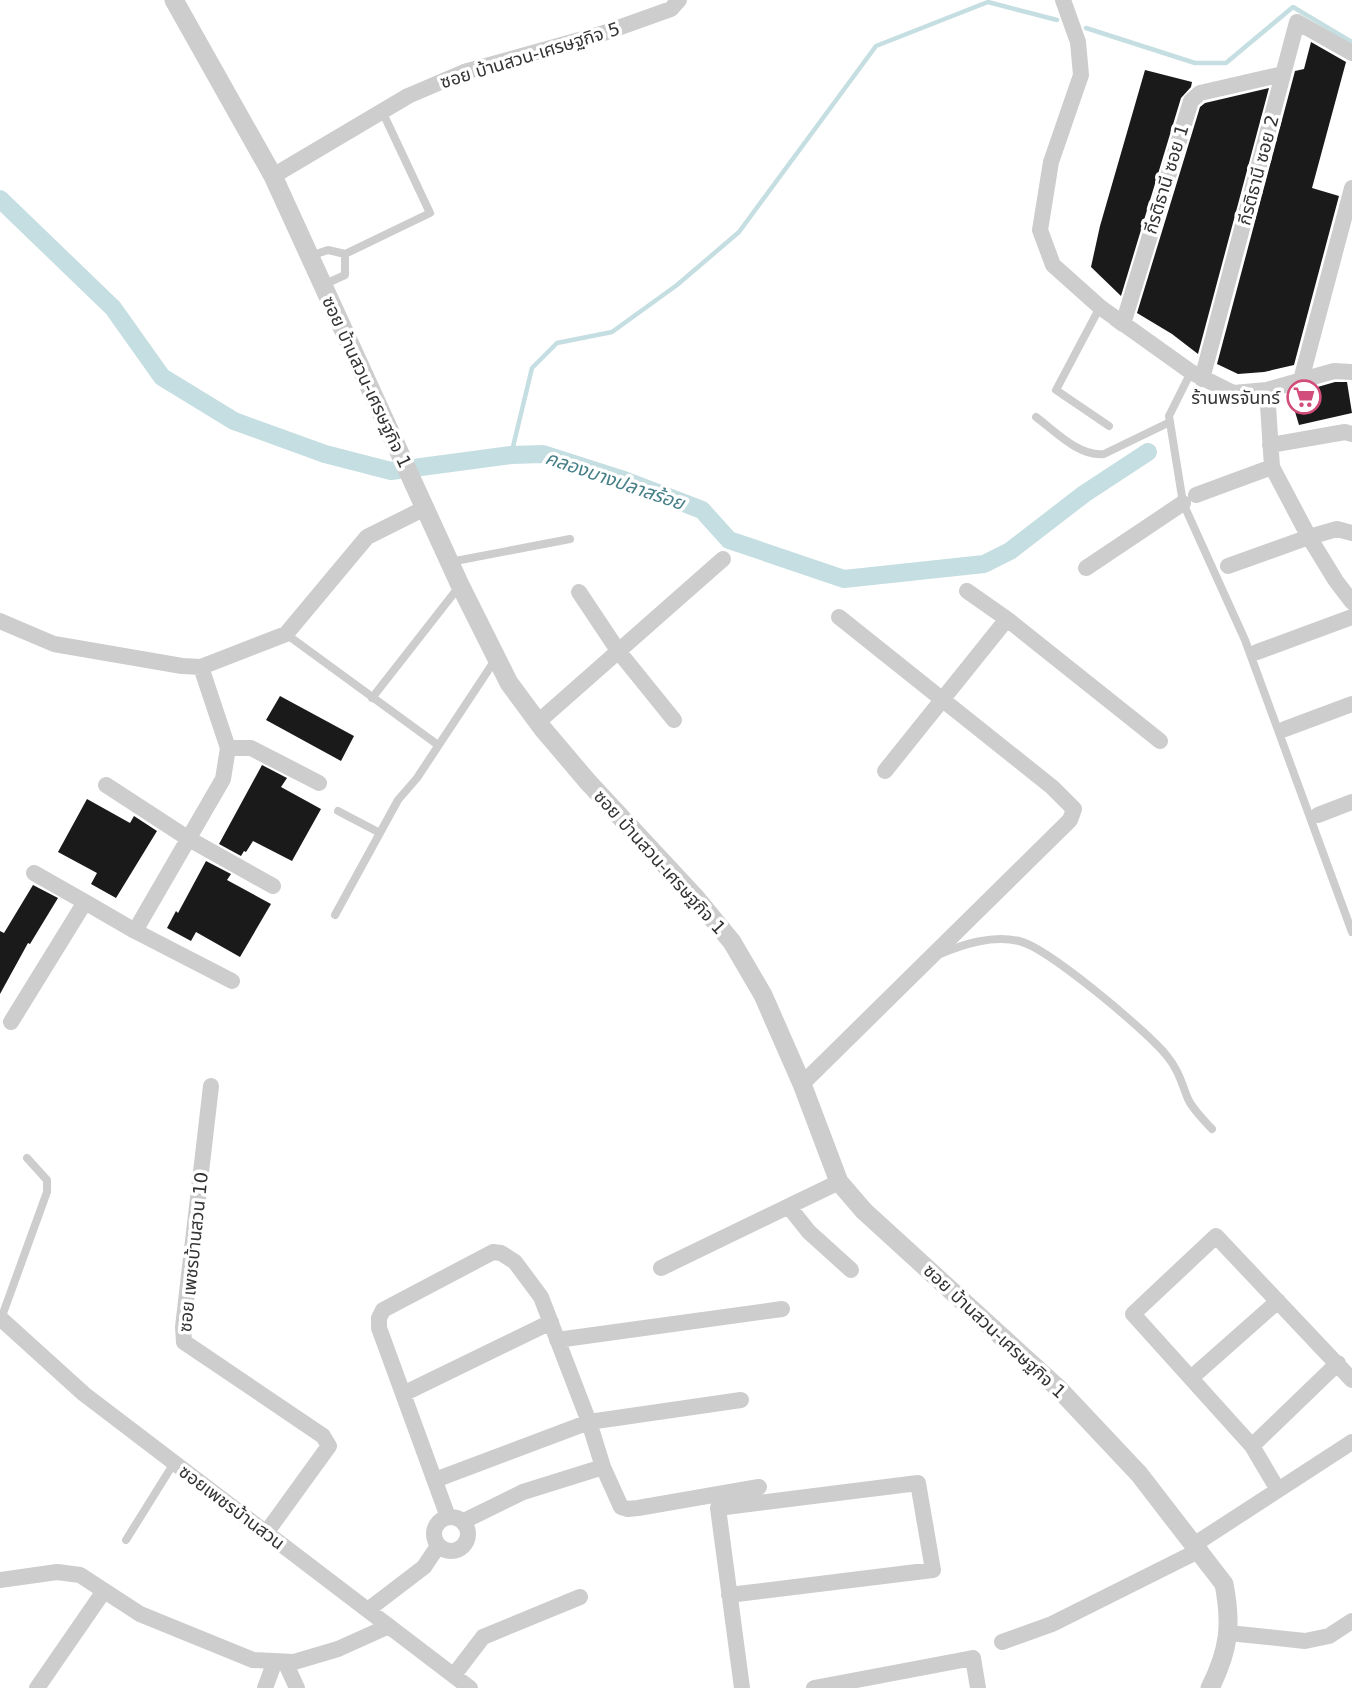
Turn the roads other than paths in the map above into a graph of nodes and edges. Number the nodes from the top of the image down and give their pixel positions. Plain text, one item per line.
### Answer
1 (174, 0) edge
2 (679, 0) edge
3 (1063, 0) edge
4 (1352, 53) edge
5 (1283, 74) junction
6 (382, 111) junction
7 (273, 176) junction
8 (1352, 188) edge
9 (1349, 209) edge
10 (345, 254) junction
11 (310, 256) junction
12 (323, 285) junction
13 (1100, 307) junction
14 (1123, 324) junction
15 (1352, 372) edge
16 (1196, 376) junction
17 (1301, 380) junction
18 (1267, 390) junction
19 (1035, 417) dead end
20 (1170, 422) junction
21 (1109, 426) dead end
22 (1352, 434) edge
23 (1270, 445) junction
24 (1272, 467) junction
25 (1190, 499) junction
26 (425, 508) junction
27 (1352, 533) edge
28 (1309, 537) junction
29 (570, 539) dead end
30 (723, 559) dead end
31 (450, 562) junction
32 (1228, 566) dead end
33 (1086, 568) dead end
34 (460, 585) junction
35 (967, 591) dead end
36 (579, 592) dead end
37 (1352, 602) edge
38 (839, 617) dead end
39 (1352, 617) edge
40 (1007, 619) junction
41 (0, 621) edge
42 (286, 634) junction
43 (619, 652) junction
44 (1256, 652) dead end
45 (496, 658) junction
46 (201, 667) junction
47 (372, 698) junction
48 (941, 698) junction
49 (1352, 704) edge
50 (674, 720) dead end
51 (538, 722) junction
52 (1285, 729) dead end
53 (1160, 741) dead end
54 (438, 746) junction
55 (228, 748) junction
56 (884, 771) dead end
57 (319, 783) dead end
58 (106, 786) dead end
59 (1352, 802) edge
60 (338, 811) dead end
61 (1318, 815) dead end
62 (380, 833) junction
63 (189, 839) junction
64 (34, 873) dead end
65 (273, 886) dead end
66 (85, 902) junction
67 (335, 915) dead end
68 (135, 930) junction
69 (1352, 932) edge
70 (930, 957) junction
71 (232, 981) dead end
72 (11, 1022) dead end
73 (802, 1084) junction
74 (211, 1086) dead end
75 (1212, 1129) dead end
76 (27, 1158) dead end
77 (839, 1182) junction
78 (789, 1207) junction
79 (661, 1268) dead end
80 (851, 1270) dead end
81 (1278, 1301) junction
82 (782, 1309) dead end
83 (0, 1319) edge
84 (551, 1322) junction
85 (557, 1340) junction
86 (1338, 1363) junction
87 (1191, 1378) junction
88 (1352, 1380) edge
89 (403, 1394) junction
90 (741, 1399) dead end
91 (589, 1423) junction
92 (1352, 1443) edge
93 (1252, 1446) junction
94 (174, 1463) junction
95 (603, 1467) junction
96 (435, 1480) junction
97 (759, 1487) dead end
98 (1278, 1490) junction
99 (456, 1519) junction
100 (266, 1533) junction
101 (126, 1539) dead end
102 (438, 1546) junction
103 (1197, 1547) junction
104 (0, 1580) edge
105 (104, 1591) junction
106 (729, 1595) junction
107 (580, 1597) dead end
108 (369, 1609) junction
109 (1352, 1621) edge
110 (389, 1626) junction
111 (1229, 1633) junction
112 (1002, 1642) dead end
113 (280, 1661) junction
114 (454, 1675) junction
115 (880, 1683) edge
116 (37, 1688) edge
117 (265, 1688) edge
118 (297, 1688) edge
119 (470, 1688) edge
120 (742, 1688) edge
121 (814, 1688) edge
122 (978, 1688) edge
123 (1210, 1688) edge

1 - 7 street, ซอย บ้านสวน-เศรษฐกิจ 1
2 - 6 street, ซอย บ้านสวน-เศรษฐกิจ 5
3 - 13 street
4 - 5 street, กีรติธานี ซอย 2
5 - 14 street, กีรติธานี ซอย 1
5 - 16 street, กีรติธานี ซอย 2
6 - 7 street, ซอย บ้านสวน-เศรษฐกิจ 5
6 - 10 lane
7 - 11 street, ซอย บ้านสวน-เศรษฐกิจ 1
8 - 9 street
9 - 17 street
10 - 11 lane
10 - 12 lane
11 - 12 street, ซอย บ้านสวน-เศรษฐกิจ 1
12 - 26 street, ซอย บ้านสวน-เศรษฐกิจ 1
13 - 14 street
13 - 21 lane
14 - 16 street
15 - 17 street
16 - 18 street
16 - 20 lane
17 - 18 street
18 - 23 street
19 - 20 lane
20 - 25 lane
22 - 23 street
23 - 24 street
24 - 25 street
24 - 28 street
25 - 33 street
25 - 69 lane
26 - 31 street, ซอย บ้านสวน-เศรษฐกิจ 1
26 - 42 street
27 - 28 street
28 - 32 street
28 - 37 street
29 - 31 lane
30 - 43 street
31 - 34 street, ซอย บ้านสวน-เศรษฐกิจ 1
34 - 45 street, ซอย บ้านสวน-เศรษฐกิจ 1
34 - 47 lane
35 - 40 street
36 - 43 street
38 - 48 street
39 - 44 street
40 - 48 street
40 - 53 street
41 - 46 street
42 - 46 street
42 - 47 lane
43 - 50 street
43 - 51 street
45 - 51 street, ซอย บ้านสวน-เศรษฐกิจ 1
45 - 54 lane
46 - 55 street
47 - 54 lane
48 - 56 street
48 - 70 street
49 - 52 street
51 - 73 street, ซอย บ้านสวน-เศรษฐกิจ 1
54 - 62 lane
55 - 57 street
55 - 63 street
58 - 63 street
59 - 61 street
60 - 62 lane
62 - 67 lane
63 - 65 street
63 - 68 street
64 - 66 street
66 - 68 street
66 - 72 street
68 - 71 street
70 - 73 street
70 - 75 lane
73 - 77 street, ซอย บ้านสวน-เศรษฐกิจ 1
74 - 100 street, ซอย เพชรบ้านสวน 10
76 - 83 lane
77 - 78 street
77 - 103 street, ซอย บ้านสวน-เศรษฐกิจ 1
78 - 79 street
78 - 80 street
81 - 86 street
81 - 87 street
81 - 87 street
82 - 85 street
83 - 94 street, ซอยเพชรบ้านสวน
84 - 85 street
84 - 89 street
84 - 89 street
85 - 91 street
86 - 88 street
86 - 93 street
87 - 93 street
89 - 96 street
90 - 91 street
91 - 95 street
91 - 96 street
92 - 98 street
93 - 98 street
94 - 100 street, ซอยเพชรบ้านสวน
94 - 101 lane
95 - 97 street
95 - 99 street
96 - 99 street
98 - 103 street
99 - 102 street
99 - 102 street
100 - 108 street, ซอยเพชรบ้านสวน
102 - 108 street
103 - 111 street, ซอย บ้านสวน-เศรษฐกิจ 1
103 - 112 street
104 - 105 street
105 - 113 street
105 - 116 street
106 - 106 street
106 - 120 street
107 - 114 street
108 - 110 street, ซอยเพชรบ้านสวน
109 - 111 street
110 - 113 street
110 - 114 street, ซอยเพชรบ้านสวน
111 - 123 street, ซอย บ้านสวน-เศรษฐกิจ 1
113 - 117 street
113 - 118 street
114 - 119 street, ซอยเพชรบ้านสวน
115 - 121 street
115 - 122 street

